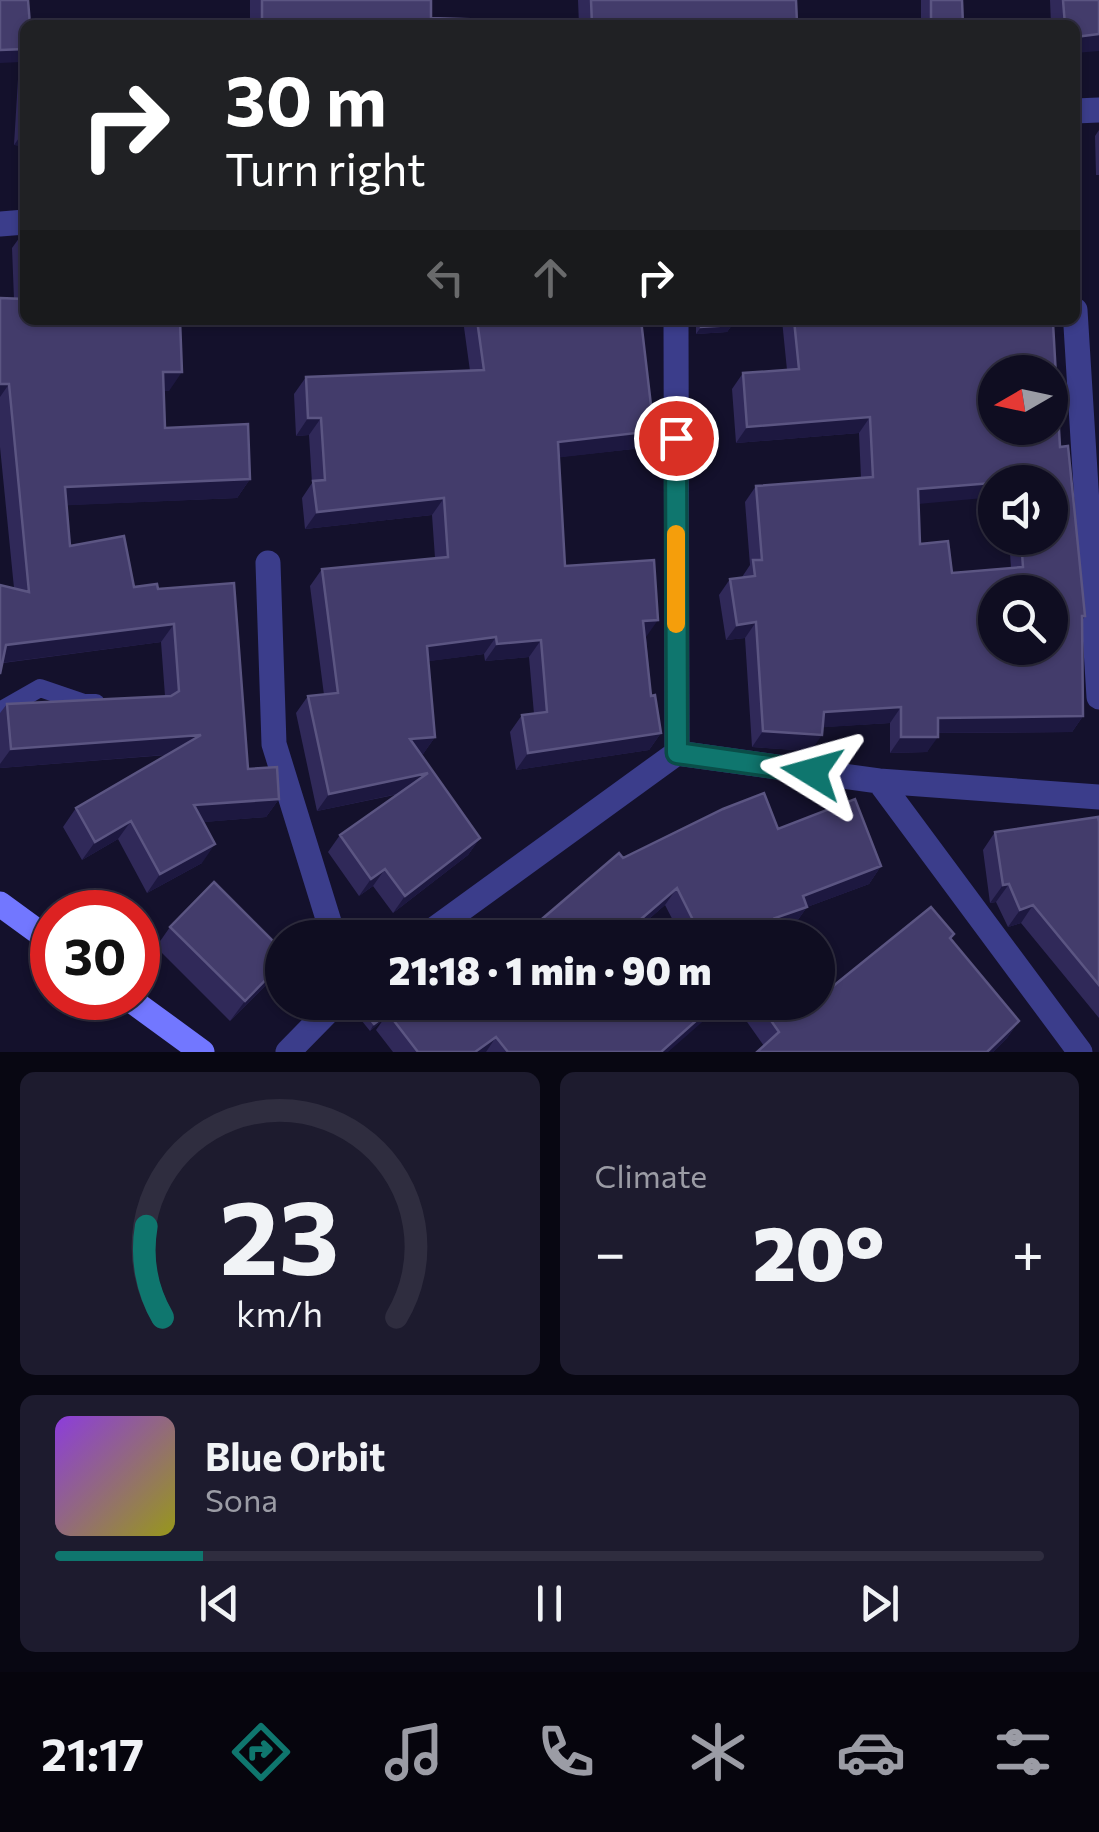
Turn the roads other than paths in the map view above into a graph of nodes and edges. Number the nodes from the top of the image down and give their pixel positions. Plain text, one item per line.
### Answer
1 (676, 325) edge
2 (1076, 325) edge
3 (268, 563) dead end
4 (1099, 697) edge
5 (119, 703) edge
6 (0, 711) edge
7 (677, 753) junction
8 (879, 781) junction
9 (1099, 796) edge
10 (0, 904) edge
11 (328, 920) edge
12 (447, 920) edge
13 (30, 926) edge
14 (158, 1020) edge
15 (319, 1020) edge
16 (202, 1052) edge
17 (288, 1052) edge
18 (1080, 1052) edge

1 - 7 street
2 - 4 street
3 - 11 street
5 - 6 lane
7 - 8 street
7 - 12 street
8 - 9 street
8 - 18 street
10 - 13 main road
14 - 16 main road
15 - 17 street

